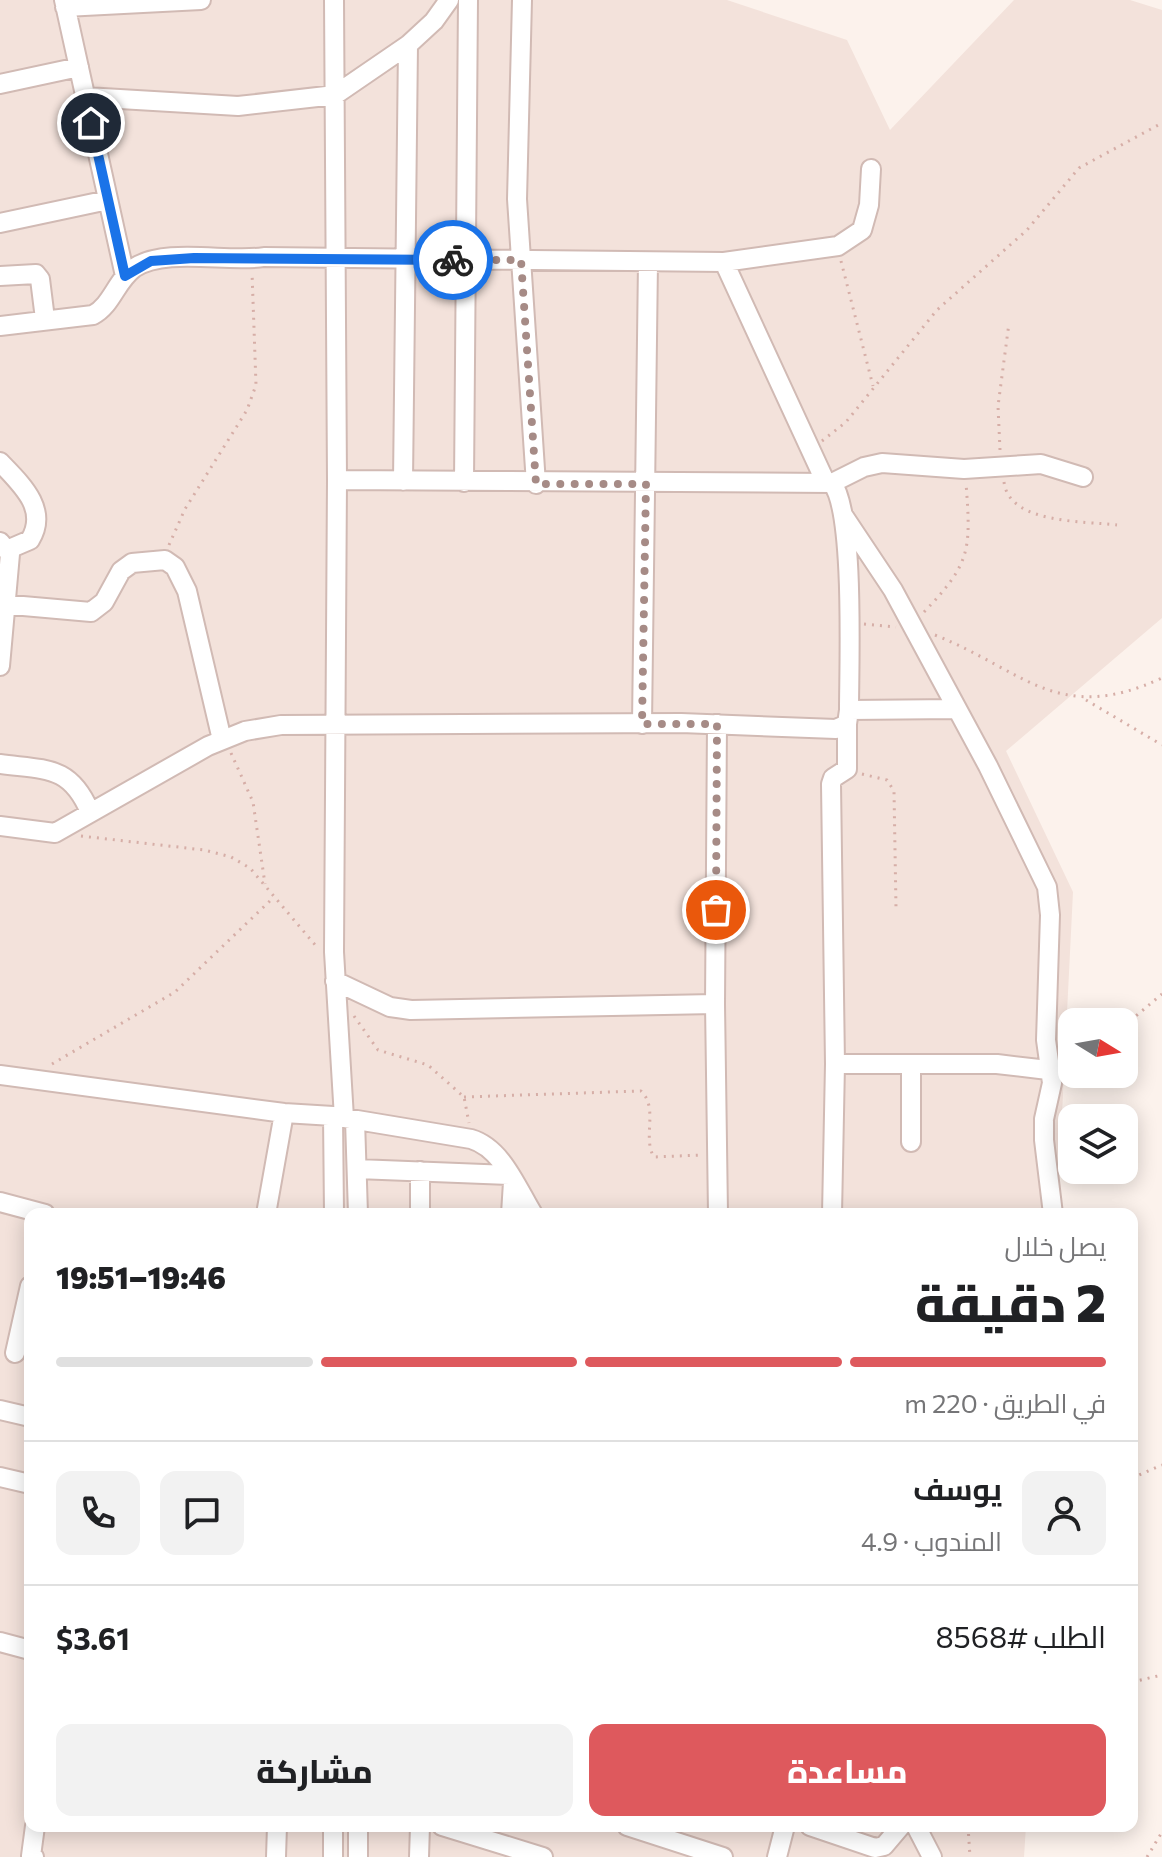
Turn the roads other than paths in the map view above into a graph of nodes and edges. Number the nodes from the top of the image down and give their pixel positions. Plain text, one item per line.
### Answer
1 (191, 0) edge
2 (201, 0) edge
3 (334, 0) edge
4 (449, 0) edge
5 (468, 0) edge
6 (522, 0) edge
7 (65, 3) edge
8 (408, 45) junction
9 (79, 67) junction
10 (0, 84) edge
11 (335, 95) junction
12 (86, 97) junction
13 (871, 169) dead end
14 (108, 200) junction
15 (0, 223) edge
16 (336, 259) junction
17 (468, 260) junction
18 (521, 260) junction
19 (404, 261) junction
20 (648, 262) junction
21 (724, 262) junction
22 (0, 276) edge
23 (125, 276) junction
24 (45, 319) junction
25 (0, 326) edge
26 (0, 462) edge
27 (1083, 477) dead end
28 (337, 480) junction
29 (403, 481) junction
30 (464, 482) junction
31 (828, 482) junction
32 (536, 484) junction
33 (646, 484) junction
34 (842, 513) junction
35 (4, 545) edge
36 (3, 604) edge
37 (0, 666) edge
38 (956, 709) junction
39 (848, 717) junction
40 (335, 722) junction
41 (642, 724) junction
42 (717, 724) junction
43 (222, 740) junction
44 (0, 764) edge
45 (90, 812) junction
46 (0, 826) edge
47 (335, 981) junction
48 (715, 1004) junction
49 (835, 1064) junction
50 (911, 1064) junction
51 (1048, 1070) junction
52 (0, 1075) edge
53 (284, 1113) junction
54 (344, 1118) junction
55 (911, 1142) dead end
56 (357, 1169) junction
57 (420, 1171) junction
58 (511, 1179) junction
59 (0, 1202) edge
60 (24, 1208) edge
61 (267, 1208) edge
62 (335, 1208) edge
63 (358, 1208) edge
64 (420, 1208) edge
65 (511, 1208) edge
66 (529, 1208) edge
67 (718, 1208) edge
68 (832, 1208) edge
69 (1052, 1208) edge
70 (24, 1313) edge
71 (15, 1353) edge
72 (0, 1410) edge
73 (24, 1416) edge
74 (0, 1477) edge
75 (24, 1483) edge
76 (0, 1642) edge
77 (24, 1648) edge
78 (34, 1832) edge
79 (277, 1832) edge
80 (333, 1832) edge
81 (358, 1832) edge
82 (420, 1832) edge
83 (457, 1832) edge
84 (646, 1832) edge
85 (783, 1832) edge
86 (828, 1832) edge
87 (896, 1832) edge
88 (919, 1832) edge
89 (507, 1852) edge
90 (34, 1857) edge
91 (276, 1857) edge
92 (333, 1857) edge
93 (358, 1857) edge
94 (419, 1857) edge
95 (543, 1857) edge
96 (723, 1857) edge
97 (777, 1857) edge
98 (932, 1857) edge

1 - 2 street
1 - 7 street
3 - 11 street
4 - 8 street
5 - 17 street
6 - 18 street
7 - 9 street
8 - 11 street
8 - 19 street
9 - 10 street
9 - 12 street
11 - 12 street
11 - 16 street
12 - 14 street
13 - 21 street
14 - 15 street
14 - 23 street
16 - 19 street
16 - 23 street
16 - 28 street
17 - 18 street
17 - 19 street
17 - 30 street
18 - 20 street
18 - 32 street
19 - 29 street
20 - 21 street
20 - 33 street
21 - 31 street
22 - 24 street
23 - 24 street
24 - 25 street
26 - 35 street
27 - 31 street
28 - 29 street
28 - 40 street
29 - 30 street
30 - 32 street
31 - 33 street
31 - 34 street
32 - 33 street
33 - 41 street
34 - 38 street
34 - 39 street
35 - 36 street
36 - 37 street
36 - 43 street
38 - 39 street
38 - 51 street
39 - 42 street
39 - 49 street
40 - 41 street
40 - 43 street
40 - 47 street
41 - 42 street
42 - 48 street
43 - 45 street
44 - 45 street
45 - 46 street
47 - 48 street
47 - 54 street
48 - 67 street
49 - 50 street
49 - 68 street
50 - 51 street
50 - 55 street
51 - 69 street
52 - 53 street
53 - 54 street
53 - 61 street
54 - 56 street
54 - 58 street
54 - 62 street
56 - 57 street
56 - 63 street
57 - 58 street
57 - 64 street
58 - 65 street
58 - 66 street
59 - 60 street
70 - 71 street
72 - 73 street
74 - 75 street
76 - 77 street
78 - 90 street
79 - 91 street
80 - 92 street
81 - 93 street
82 - 94 street
83 - 89 street
84 - 96 street
85 - 97 street
86 - 87 street
88 - 98 street
89 - 95 street

